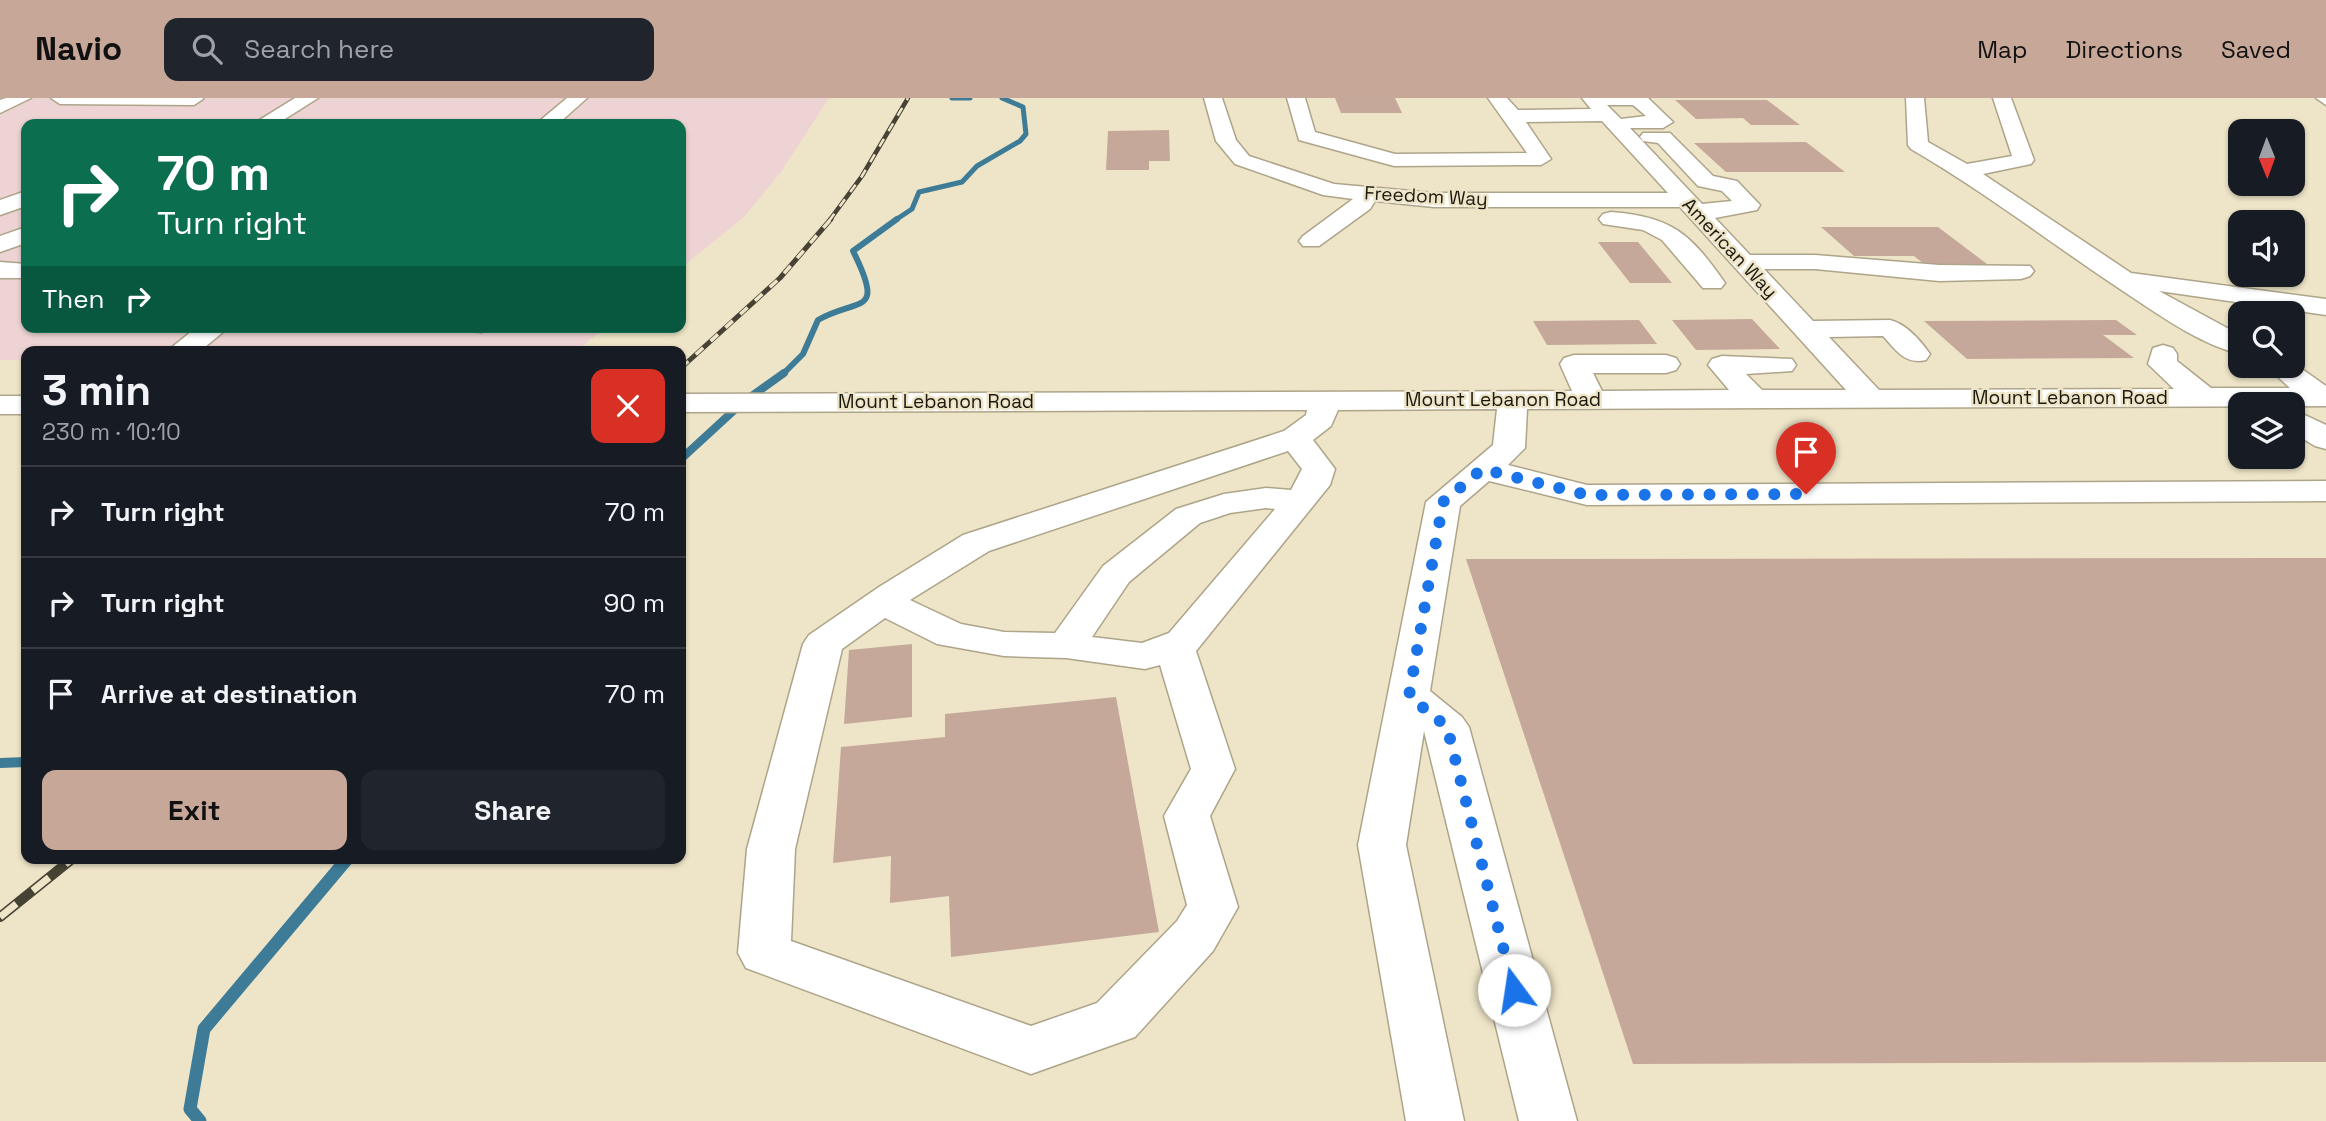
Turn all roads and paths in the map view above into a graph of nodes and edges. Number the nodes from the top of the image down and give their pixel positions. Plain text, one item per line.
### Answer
1 (22, 98) edge
2 (60, 98) edge
3 (309, 98) edge
4 (578, 98) edge
5 (1213, 98) edge
6 (1296, 98) edge
7 (1497, 98) edge
8 (1915, 98) edge
9 (2002, 98) edge
10 (195, 99) edge
11 (0, 107) edge
12 (1608, 114) edge
13 (1513, 116) junction
14 (173, 119) edge
15 (272, 119) edge
16 (552, 119) edge
17 (1967, 170) junction
18 (1366, 195) junction
19 (21, 200) edge
20 (1578, 200) junction
21 (1691, 206) junction
22 (0, 208) edge
23 (21, 236) edge
24 (1311, 241) dead end
25 (0, 245) edge
26 (1744, 262) junction
27 (0, 270) edge
28 (21, 271) edge
29 (2021, 271) dead end
30 (2126, 279) junction
31 (1712, 283) dead end
32 (2166, 306) junction
33 (2326, 307) edge
34 (2228, 315) edge
35 (2305, 327) edge
36 (1805, 329) junction
37 (2326, 330) edge
38 (207, 333) edge
39 (2228, 341) edge
40 (188, 346) edge
41 (1916, 354) dead end
42 (2163, 354) dead end
43 (1667, 364) dead end
44 (1782, 365) dead end
45 (2297, 378) edge
46 (2203, 397) junction
47 (2323, 397) edge
48 (1870, 398) junction
49 (2305, 398) edge
50 (1325, 399) junction
51 (1513, 399) junction
52 (1591, 399) junction
53 (1754, 399) junction
54 (2228, 399) edge
55 (686, 403) edge
56 (0, 405) edge
57 (21, 405) edge
58 (2305, 426) edge
59 (1295, 438) junction
60 (2326, 439) edge
61 (1482, 469) junction
62 (2326, 491) edge
63 (1299, 501) junction
64 (884, 602) junction
65 (1174, 645) junction
66 (1066, 646) junction
67 (1409, 696) junction
68 (1435, 1121) edge
69 (1548, 1121) edge

1 - 11 street
2 - 10 street
3 - 15 street
4 - 16 street
5 - 18 street, Freedom Way
6 - 13 street
7 - 13 street
8 - 17 street
9 - 17 street
10 - 14 street
12 - 13 street
12 - 21 street, American Way
12 - 21 street, Freedom Way
17 - 30 street
18 - 20 street, Freedom Way
18 - 24 street
19 - 22 street
20 - 21 street, Freedom Way
20 - 31 street
21 - 26 street, American Way
23 - 25 street
26 - 29 street
26 - 36 street, American Way
27 - 28 street
30 - 32 street
30 - 33 street
32 - 34 street
32 - 39 street
35 - 37 street
36 - 41 street
36 - 48 street, American Way
38 - 40 street
42 - 46 street
43 - 52 street
44 - 53 street
45 - 47 street
46 - 48 street, Mount Lebanon Road
46 - 54 street, Mount Lebanon Road
47 - 49 street, Mount Lebanon Road
48 - 53 street, Mount Lebanon Road
50 - 51 street, Mount Lebanon Road
50 - 55 street, Mount Lebanon Road
50 - 59 street
51 - 52 street, Mount Lebanon Road
51 - 61 street
52 - 53 street, Mount Lebanon Road
56 - 57 street
58 - 60 street
59 - 63 street
59 - 64 street
61 - 62 street
61 - 67 street
63 - 65 street
63 - 66 street
64 - 65 street
64 - 66 street
65 - 66 street
67 - 68 street
67 - 69 street

